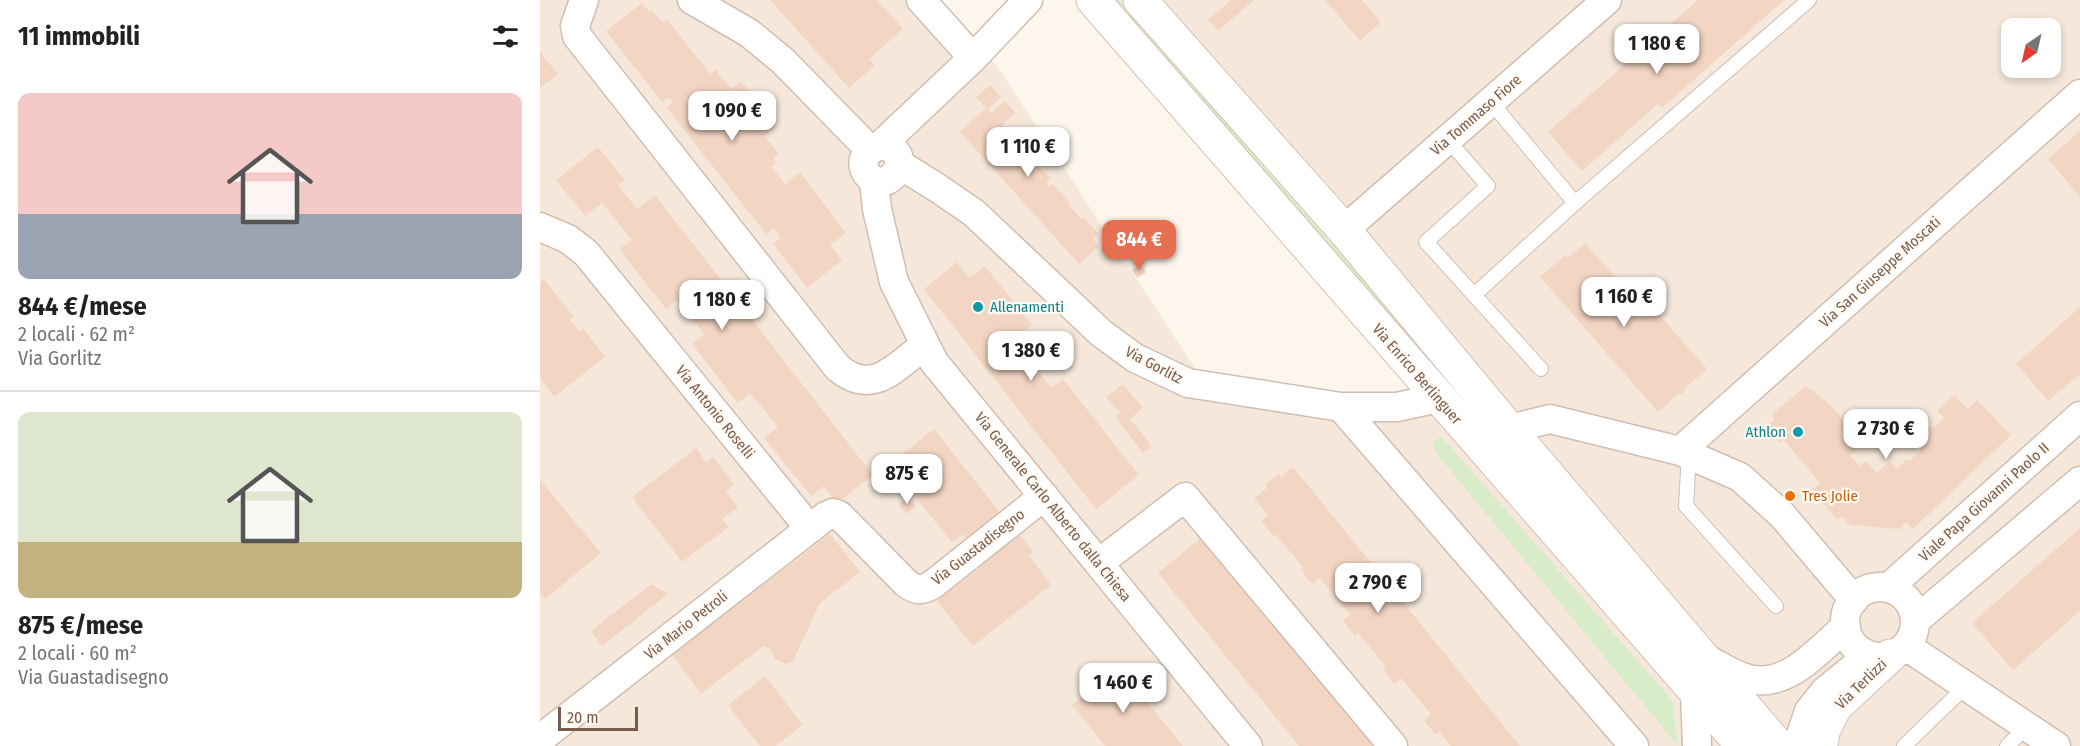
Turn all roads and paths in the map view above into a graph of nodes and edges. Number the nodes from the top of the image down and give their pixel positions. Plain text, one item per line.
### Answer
1 (584, 0) edge
2 (692, 0) edge
3 (921, 0) edge
4 (1028, 0) edge
5 (1093, 0) edge
6 (1140, 0) edge
7 (1607, 0) edge
8 (1809, 0) edge
9 (973, 58) junction
10 (2080, 94) edge
11 (1491, 102) junction
12 (1448, 140) junction
13 (883, 153) junction
14 (1575, 202) junction
15 (540, 227) edge
16 (1344, 230) junction
17 (1474, 295) junction
18 (925, 345) junction
19 (1541, 369) dead end
20 (1438, 398) junction
21 (1341, 407) junction
22 (2080, 416) edge
23 (1509, 429) junction
24 (1685, 453) junction
25 (2080, 481) edge
26 (1044, 496) junction
27 (821, 521) junction
28 (1099, 563) junction
29 (1888, 588) junction
30 (1776, 606) dead end
31 (1850, 613) junction
32 (1895, 645) junction
33 (1702, 656) junction
34 (1965, 687) junction
35 (1695, 692) junction
36 (2017, 737) edge
37 (540, 739) edge
38 (1248, 746) edge
39 (1393, 746) edge
40 (1634, 746) edge
41 (1697, 746) edge
42 (1743, 746) edge
43 (1778, 746) edge
44 (1797, 746) edge
45 (1821, 746) edge
46 (1904, 746) edge
47 (2056, 746) edge

1 - 18 street
2 - 13 street
3 - 9 street
4 - 9 street
5 - 20 main road, Via Enrico Berlinguer
6 - 16 main road
7 - 11 street, Via Tommaso Fiore
8 - 14 lane
9 - 13 street
10 - 24 street, Via San Giuseppe Moscati
11 - 12 street, Via Tommaso Fiore
11 - 14 lane
12 - 16 street, Via Tommaso Fiore
12 - 17 lane
13 - 18 street, Via Generale Carlo Alberto dalla Chiesa
13 - 21 street, Via Gorlitz
14 - 17 lane
15 - 27 street, Via Antonio Roselli
16 - 23 main road
17 - 19 lane
18 - 26 street, Via Generale Carlo Alberto dalla Chiesa
20 - 21 street, Via Gorlitz
20 - 35 main road, Via Enrico Berlinguer
21 - 40 street
22 - 29 street, Viale Papa Giovanni Paolo II
23 - 24 street
23 - 33 main road
24 - 30 lane
24 - 31 street
25 - 32 street
26 - 27 street, Via Guastadisegno
26 - 28 street, Via Generale Carlo Alberto dalla Chiesa
27 - 37 street, Via Mario Petroli
28 - 38 street, Via Generale Carlo Alberto dalla Chiesa
28 - 39 street
29 - 31 street
29 - 32 street
31 - 32 street
31 - 33 street
32 - 34 street
32 - 44 street
32 - 45 main road, Via Terlizzi
33 - 43 main road
34 - 36 street
34 - 46 lane
35 - 41 street
35 - 42 main road, Via Enrico Berlinguer
36 - 47 street

